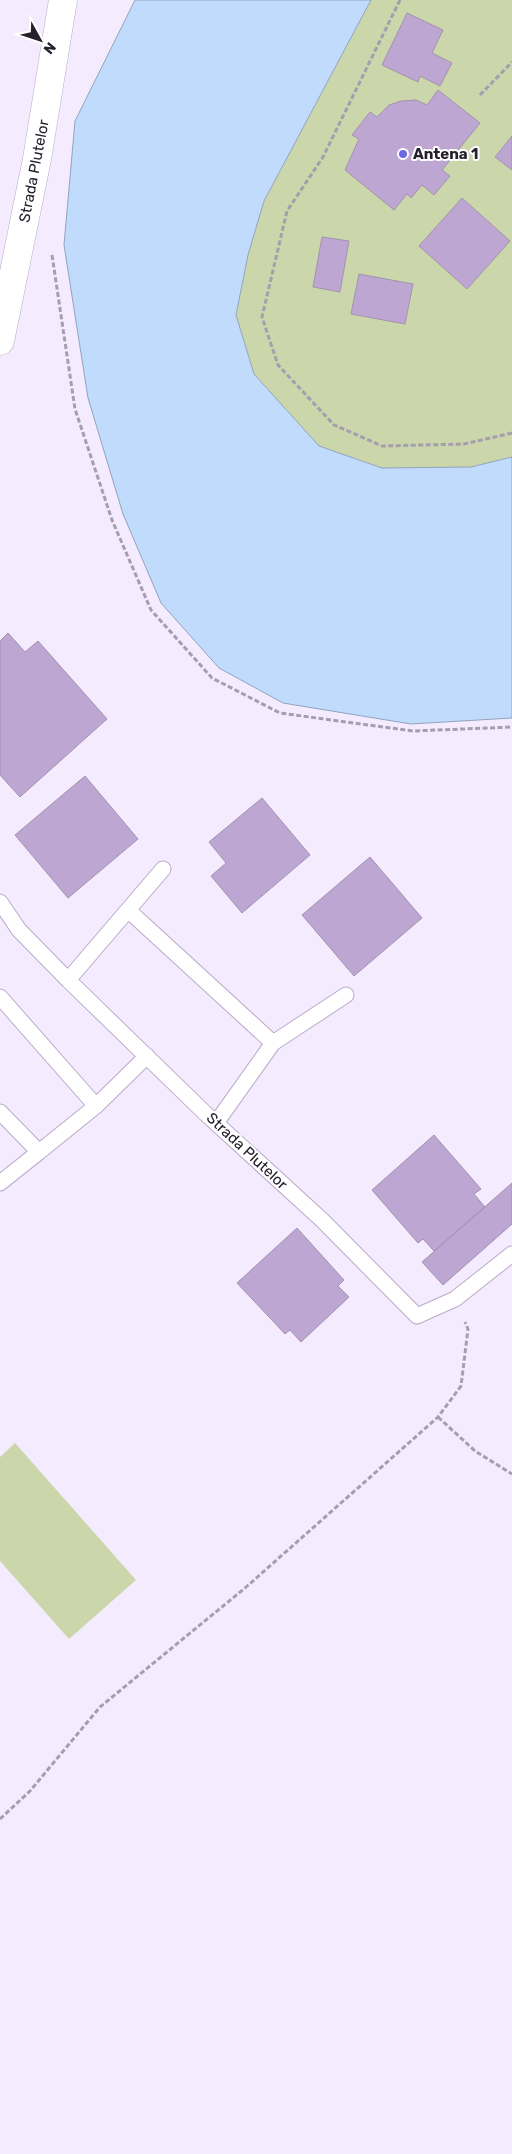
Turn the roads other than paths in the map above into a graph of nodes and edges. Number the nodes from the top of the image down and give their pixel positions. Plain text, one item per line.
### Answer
1 (63, 0) edge
2 (76, 0) edge
3 (45, 113) junction
4 (0, 341) edge
5 (163, 869) dead end
6 (0, 902) edge
7 (128, 910) junction
8 (68, 980) junction
9 (346, 995) dead end
10 (0, 997) edge
11 (273, 1043) junction
12 (147, 1056) junction
13 (96, 1106) junction
14 (0, 1112) edge
15 (216, 1123) junction
16 (39, 1152) junction
17 (0, 1183) edge
18 (512, 1254) edge

1 - 3 street, Strada Plutelor
2 - 3 street
3 - 4 street, Strada Plutelor
5 - 7 lane
6 - 8 lane, Strada Plutelor
7 - 8 lane
7 - 11 lane
8 - 12 lane, Strada Plutelor
9 - 11 lane
10 - 13 lane
11 - 15 lane
12 - 13 lane
12 - 15 lane, Strada Plutelor
13 - 16 lane
14 - 16 lane
15 - 18 lane, Strada Plutelor
16 - 17 lane

